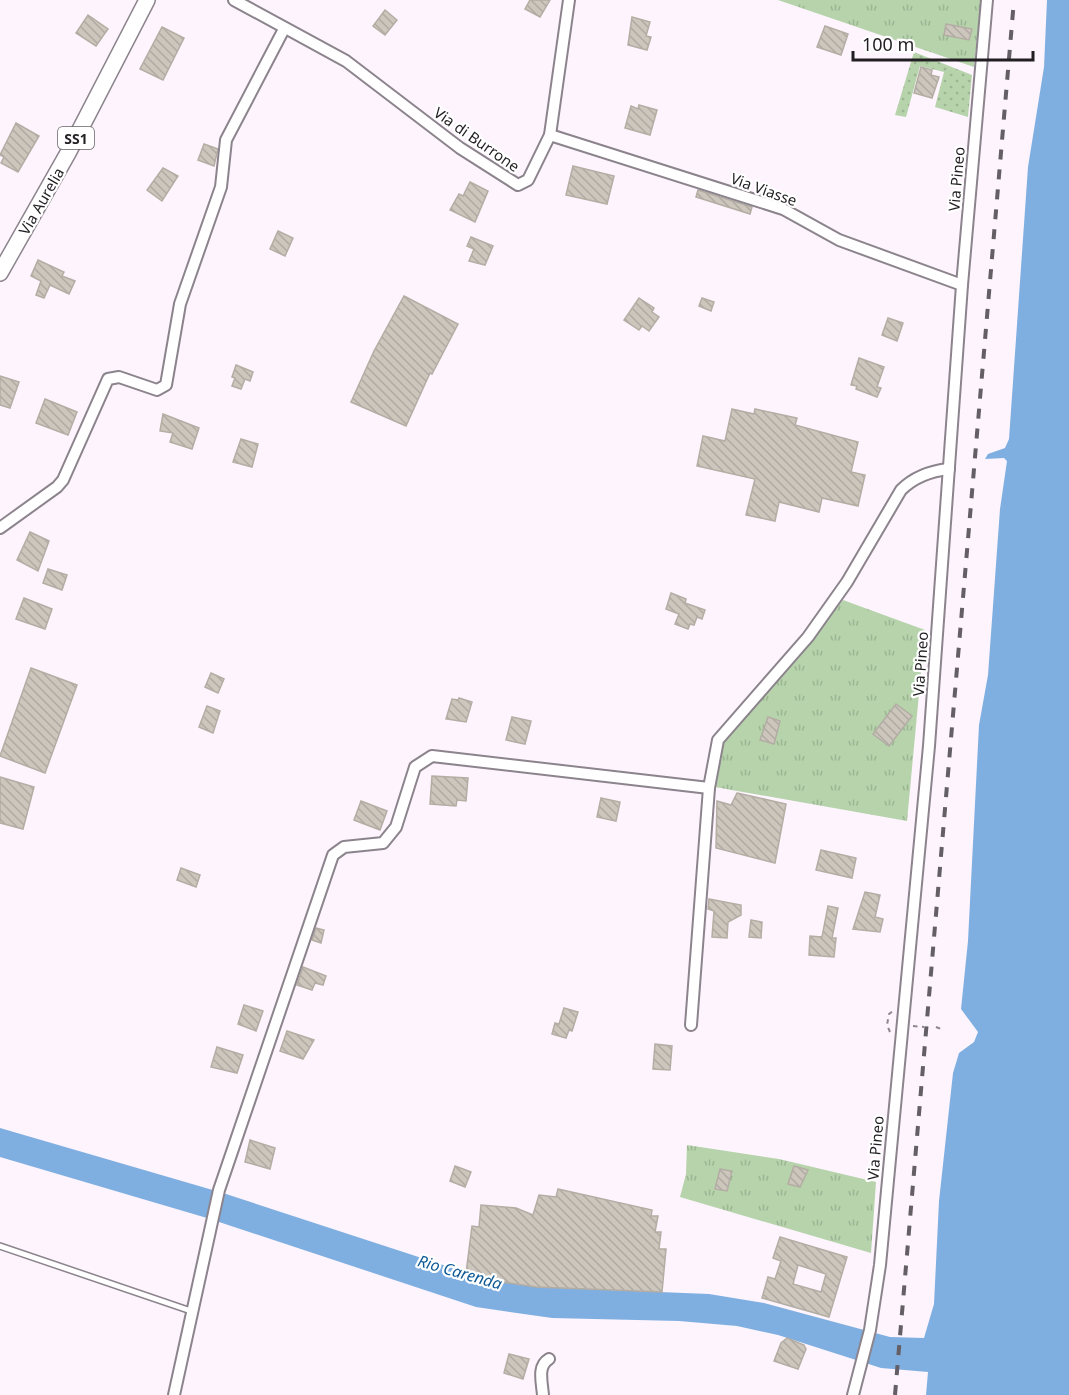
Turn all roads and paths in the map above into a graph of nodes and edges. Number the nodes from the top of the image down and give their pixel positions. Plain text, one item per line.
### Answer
1 (147, 0) edge
2 (234, 0) edge
3 (568, 0) edge
4 (987, 0) edge
5 (284, 28) junction
6 (550, 135) junction
7 (0, 273) edge
8 (962, 285) junction
9 (949, 469) junction
10 (0, 528) edge
11 (709, 788) junction
12 (691, 1025) dead end
13 (936, 1028) dead end
14 (940, 1029) dead end
15 (0, 1246) edge
16 (191, 1311) junction
17 (549, 1359) dead end
18 (174, 1395) edge
19 (543, 1395) edge
20 (853, 1395) edge

1 - 7 main road, Via Aurelia / SS1
2 - 5 street, Via di Burrone
3 - 6 street, Via di Burrone
4 - 8 street, Via Pineo
5 - 6 street, Via di Burrone
5 - 10 street
6 - 8 street, Via Viasse
8 - 9 street, Via Pineo
9 - 11 street
9 - 20 street, Via Pineo
11 - 12 street
11 - 16 street
13 - 14 path
15 - 16 lane
16 - 18 street
17 - 19 street

